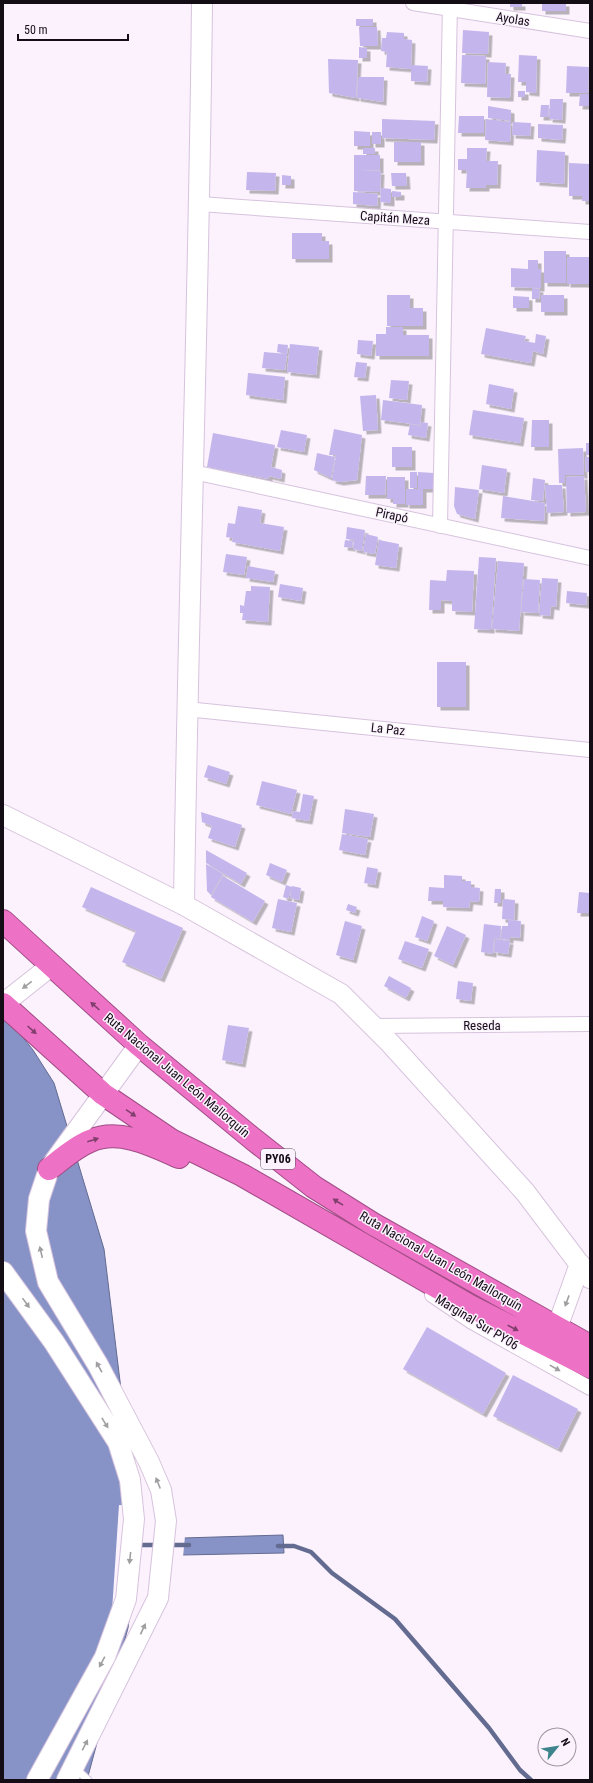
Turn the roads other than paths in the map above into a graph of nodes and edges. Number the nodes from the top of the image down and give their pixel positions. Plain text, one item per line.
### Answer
1 (202, 3) edge
2 (413, 3) edge
3 (450, 6) edge
4 (590, 31) edge
5 (200, 204) junction
6 (446, 222) junction
7 (590, 232) edge
8 (193, 472) junction
9 (440, 526) junction
10 (590, 558) edge
11 (186, 709) junction
12 (590, 750) edge
13 (3, 815) edge
14 (184, 905) junction
15 (3, 921) edge
16 (51, 966) junction
17 (3, 1004) edge
18 (590, 1024) edge
19 (374, 1026) junction
20 (139, 1045) junction
21 (103, 1094) junction
22 (49, 1169) junction
23 (279, 1196) junction
24 (370, 1248) junction
25 (585, 1271) edge
26 (3, 1272) edge
27 (558, 1328) junction
28 (590, 1346) edge
29 (554, 1349) junction
30 (590, 1368) edge
31 (590, 1388) edge
32 (76, 1776) edge
33 (37, 1780) edge

1 - 5 main road
2 - 3 street, Ayolas
3 - 4 street, Ayolas
3 - 6 street
5 - 6 street, Capitán Meza
5 - 8 main road
6 - 7 street, Capitán Meza
6 - 9 street
8 - 9 street, Pirapó
8 - 11 main road
9 - 10 street, Pirapó
11 - 12 street, La Paz
11 - 14 main road
13 - 14 main road
14 - 19 main road
15 - 16 highway, Ruta Nacional Juan León Mallorquín / PY06
16 -> 17 main road
20 -> 16 highway, Ruta Nacional Juan León Mallorquín / PY06
17 -> 21 highway, Ruta Nacional Juan León Mallorquín / PY06
18 - 19 street, Reseda
19 - 25 main road
20 - 21 main road
27 -> 20 highway, Ruta Nacional Juan León Mallorquín / PY06
21 - 22 main road
21 -> 23 highway, Ruta Nacional Juan León Mallorquín / PY06
22 -> 23 highway
32 -> 22 main road
23 - 24 highway, Ruta Nacional Juan León Mallorquín / PY06
24 -> 29 highway, Ruta Nacional Juan León Mallorquín / PY06
24 -> 31 street, Marginal Sur PY06
25 -> 27 main road
26 -> 33 main road
27 - 28 highway, Ruta Nacional Juan León Mallorquín / PY06
27 - 29 main road
29 - 30 highway, Ruta Nacional Juan León Mallorquín / PY06

